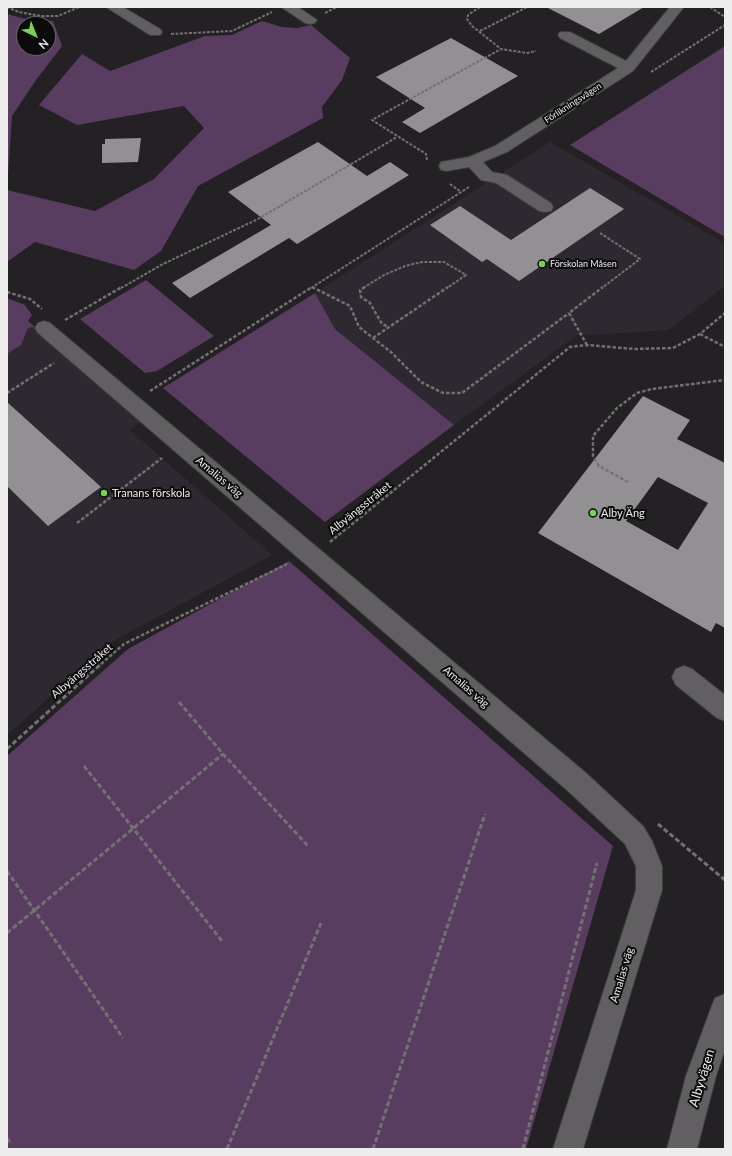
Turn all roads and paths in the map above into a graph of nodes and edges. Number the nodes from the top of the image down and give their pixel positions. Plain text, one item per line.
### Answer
1 (7, 7) edge
2 (79, 7) edge
3 (113, 7) edge
4 (480, 7) edge
5 (527, 7) edge
6 (675, 7) edge
7 (710, 7) edge
8 (282, 9) edge
9 (725, 17) edge
10 (310, 20) dead end
11 (725, 25) edge
12 (480, 31) junction
13 (155, 32) joint
14 (565, 35) dead end
15 (502, 49) junction
16 (536, 51) dead end
17 (628, 68) junction
18 (646, 75) dead end
19 (397, 137) junction
20 (473, 161) junction
21 (428, 166) dead end
22 (447, 166) dead end
23 (486, 176) junction
24 (448, 184) dead end
25 (461, 192) junction
26 (545, 207) dead end
27 (600, 233) dead end
28 (312, 287) junction
29 (569, 313) junction
30 (725, 313) edge
31 (51, 326) joint
32 (389, 327) junction
33 (700, 334) junction
34 (372, 338) junction
35 (587, 345) junction
36 (725, 348) edge
37 (72, 351) junction
38 (725, 380) edge
39 (7, 393) edge
40 (146, 394) dead end
41 (180, 444) junction
42 (628, 482) dead end
43 (77, 522) dead end
44 (309, 553) junction
45 (684, 677) dead end
46 (179, 702) dead end
47 (725, 710) edge
48 (7, 748) edge
49 (223, 754) junction
50 (84, 766) dead end
51 (485, 814) dead end
52 (132, 829) junction
53 (310, 847) dead end
54 (597, 863) dead end
55 (7, 871) edge
56 (35, 909) junction
57 (321, 923) dead end
58 (7, 933) edge
59 (222, 940) dead end
60 (725, 1008) edge
61 (123, 1038) dead end
62 (7, 1138) edge
63 (10, 1143) dead end
64 (227, 1149) edge
65 (373, 1149) edge
66 (523, 1149) edge
67 (568, 1149) edge
68 (682, 1149) edge

1 - 2 path
3 - 13 street
4 - 12 path
5 - 12 path
6 - 17 street, Förlikningsvägen
7 - 9 path
8 - 10 street
8 - 13 path
11 - 18 path
12 - 15 path
14 - 17 street
15 - 16 path
15 - 19 path
17 - 20 street, Förlikningsvägen
19 - 21 path
19 - 31 path
20 - 22 street, Förlikningsvägen
20 - 23 street
23 - 25 path
23 - 26 street
24 - 25 path
25 - 28 path
27 - 29 path
28 - 34 path
28 - 40 path
29 - 34 path
29 - 35 path
30 - 33 path, Albyängsstråket
31 - 37 street, Amalias väg
32 - 32 path
32 - 34 path
33 - 35 path, Albyängsstråket
33 - 36 path
35 - 44 path, Albyängsstråket
37 - 39 path
37 - 41 street, Amalias väg
38 - 42 path
41 - 43 path
41 - 44 street, Amalias väg
44 - 48 path, Albyängsstråket
44 - 67 street, Amalias väg
45 - 47 street
46 - 49 path
49 - 52 path
49 - 53 path
50 - 52 path
51 - 65 path
52 - 56 path
52 - 59 path
54 - 66 path
55 - 56 path
56 - 58 path
56 - 61 path
57 - 64 path
60 - 68 street, Albyvägen
62 - 63 path

